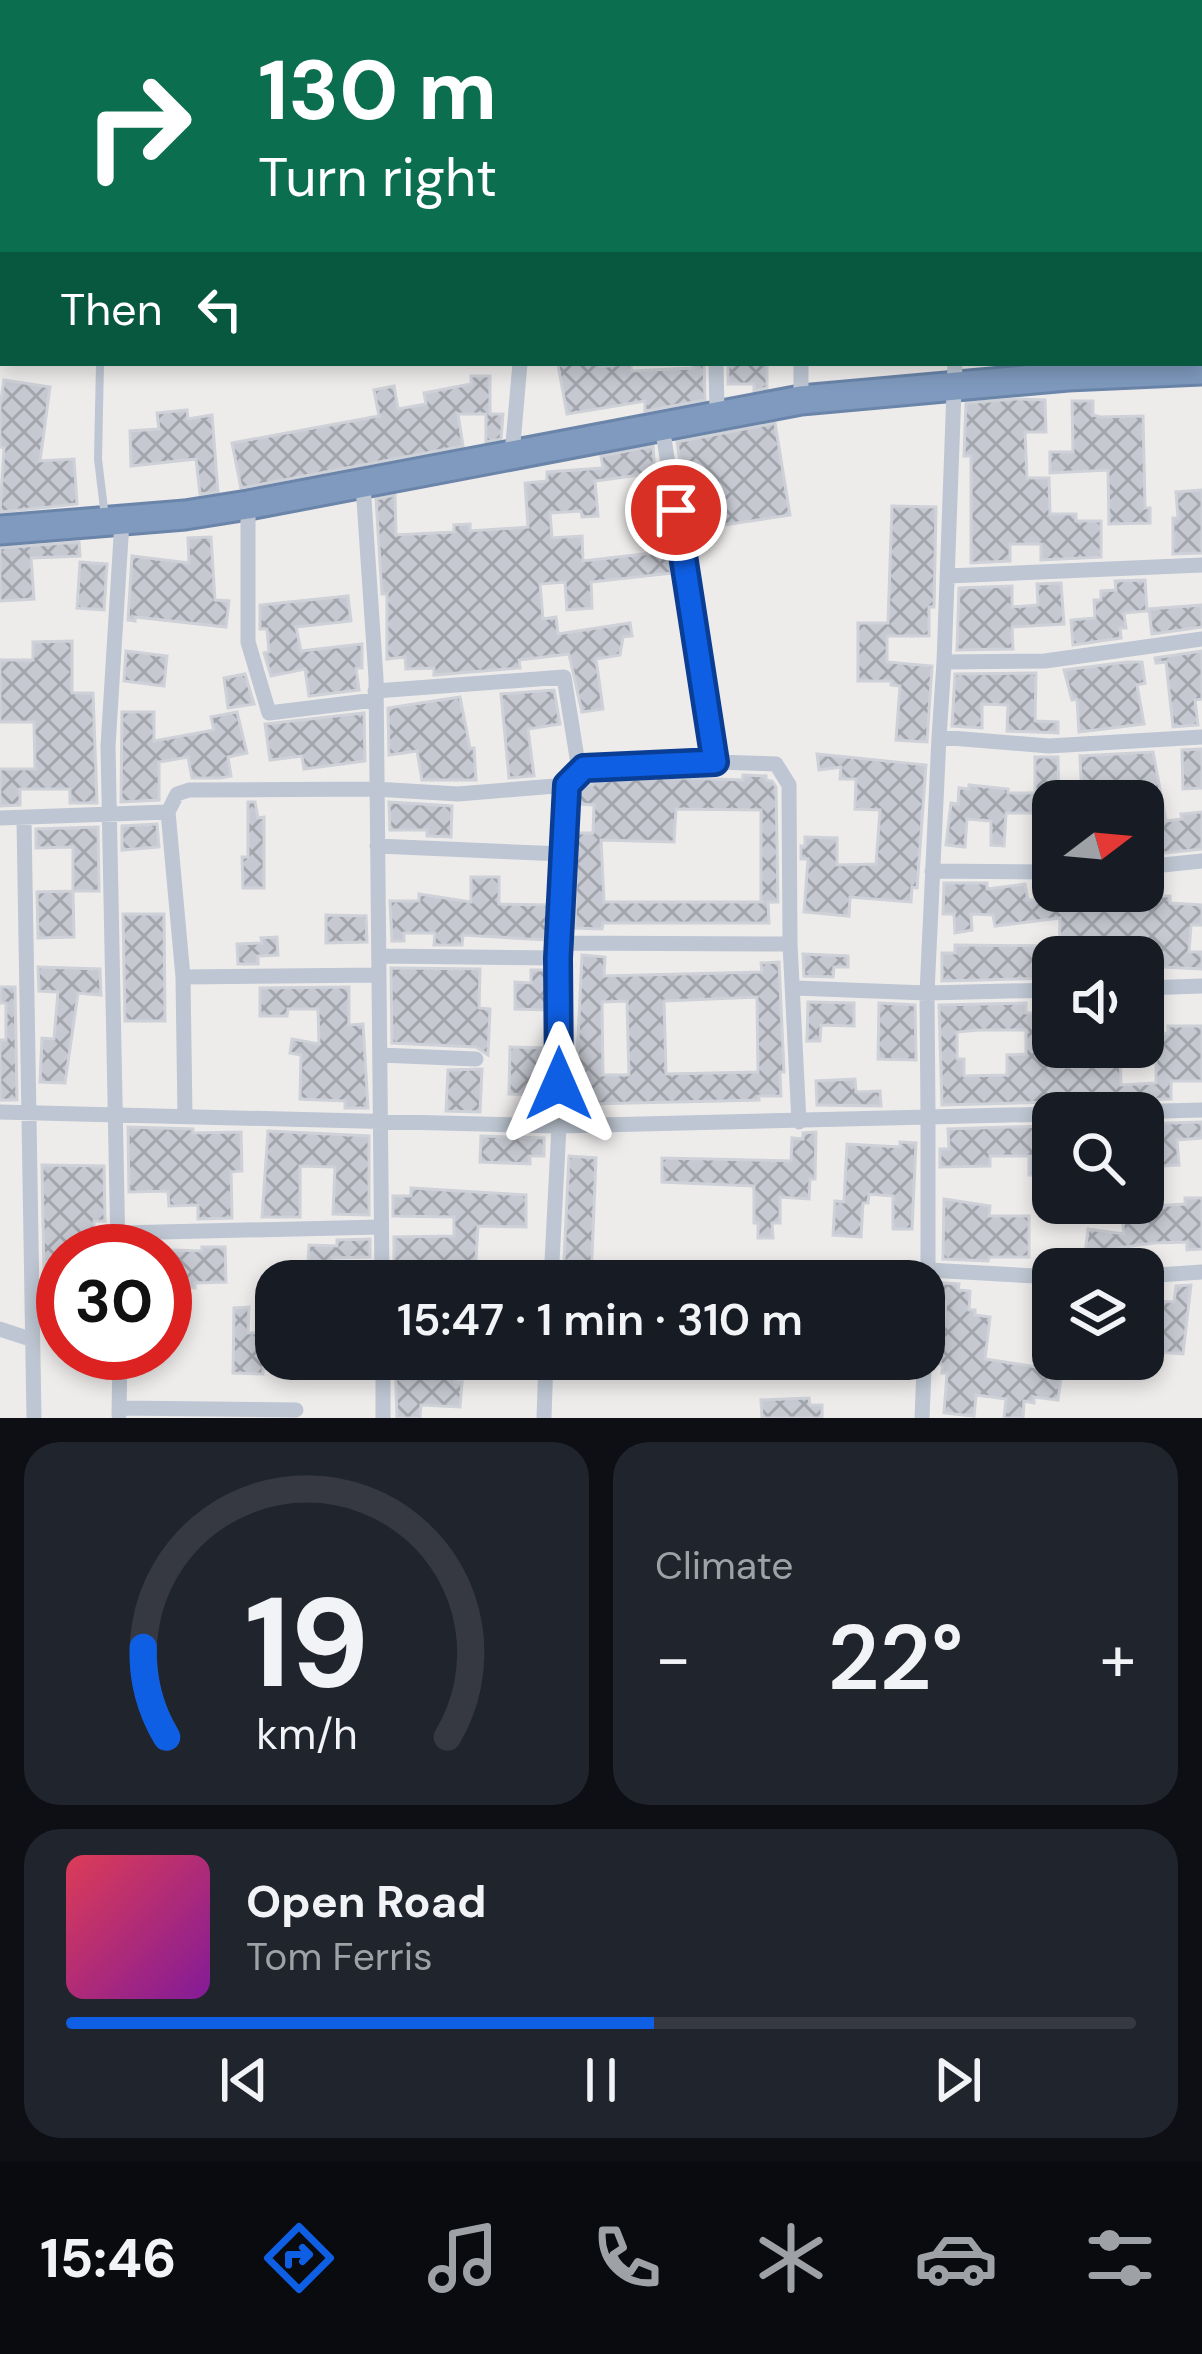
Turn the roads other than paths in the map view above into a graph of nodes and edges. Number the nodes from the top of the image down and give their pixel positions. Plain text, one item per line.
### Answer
1 (100, 366) edge
2 (520, 366) edge
3 (716, 366) edge
4 (801, 366) edge
5 (1117, 368) edge
6 (1202, 370) edge
7 (954, 374) edge
8 (801, 400) junction
9 (717, 414) junction
10 (662, 426) junction
11 (512, 455) junction
12 (363, 485) junction
13 (248, 505) junction
14 (114, 522) junction
15 (0, 530) edge
16 (1202, 565) edge
17 (948, 576) junction
18 (1202, 639) edge
19 (944, 662) junction
20 (375, 696) junction
21 (939, 737) junction
22 (1202, 737) edge
23 (715, 762) junction
24 (579, 770) junction
25 (567, 785) junction
26 (375, 789) junction
27 (168, 812) junction
28 (108, 817) junction
29 (0, 818) edge
30 (24, 819) junction
31 (377, 846) junction
32 (563, 854) junction
33 (1202, 861) edge
34 (1164, 865) edge
35 (932, 871) junction
36 (1032, 872) edge
37 (790, 944) junction
38 (558, 950) junction
39 (379, 956) junction
40 (378, 976) junction
41 (183, 977) junction
42 (1202, 986) edge
43 (1164, 987) edge
44 (795, 988) junction
45 (1032, 990) edge
46 (927, 993) junction
47 (380, 1055) junction
48 (476, 1059) dead end
49 (1202, 1110) edge
50 (1164, 1111) edge
51 (0, 1112) edge
52 (28, 1113) junction
53 (1032, 1115) edge
54 (118, 1116) junction
55 (185, 1117) junction
56 (928, 1118) junction
57 (381, 1121) junction
58 (799, 1123) junction
59 (559, 1126) junction
60 (118, 1224) edge
61 (381, 1227) junction
62 (192, 1231) edge
63 (382, 1260) edge
64 (551, 1260) edge
65 (928, 1260) edge
66 (945, 1271) edge
67 (1202, 1272) edge
68 (1164, 1275) edge
69 (1032, 1276) edge
70 (0, 1329) edge
71 (30, 1339) junction
72 (120, 1380) edge
73 (383, 1380) edge
74 (546, 1380) edge
75 (923, 1380) edge
76 (296, 1410) dead end
77 (119, 1413) edge
78 (34, 1418) edge
79 (382, 1418) edge
80 (544, 1418) edge
81 (922, 1418) edge

1 - 14 lane
2 - 11 street
3 - 9 street
4 - 8 street
5 - 6 highway
5 - 7 highway
7 - 8 highway
7 - 17 street
8 - 9 highway
9 - 10 highway
10 - 11 highway
10 - 23 street
11 - 12 highway
12 - 13 highway
12 - 20 street
13 - 14 highway
13 - 20 street
14 - 15 highway
14 - 28 street
16 - 17 street
17 - 19 street
18 - 19 street
19 - 21 street
20 - 24 street
20 - 26 street
21 - 22 street
21 - 35 street
23 - 24 street
23 - 37 street
24 - 25 street
25 - 26 street
25 - 32 street
26 - 27 street
26 - 31 street
27 - 28 street
27 - 41 street
28 - 30 street
28 - 54 street
29 - 30 street
30 - 52 street
31 - 32 street
31 - 39 street
32 - 38 street
33 - 34 street
35 - 36 street
35 - 46 street
37 - 38 street
37 - 44 street
38 - 39 street
38 - 59 street
39 - 40 street
40 - 41 street
40 - 47 street
41 - 55 street
42 - 43 street
44 - 46 street
44 - 58 street
45 - 46 street
46 - 56 street
47 - 48 street
47 - 57 street
49 - 50 street
51 - 52 street
52 - 54 street
52 - 71 street
53 - 56 street
54 - 55 street
54 - 60 street
55 - 57 street
56 - 58 street
56 - 65 street
57 - 59 street
57 - 61 street
58 - 59 street
59 - 64 street
61 - 62 street
61 - 63 street
66 - 69 street
67 - 68 street
70 - 71 street
71 - 78 street
72 - 77 street
73 - 79 street
74 - 80 street
75 - 81 street
76 - 77 street

